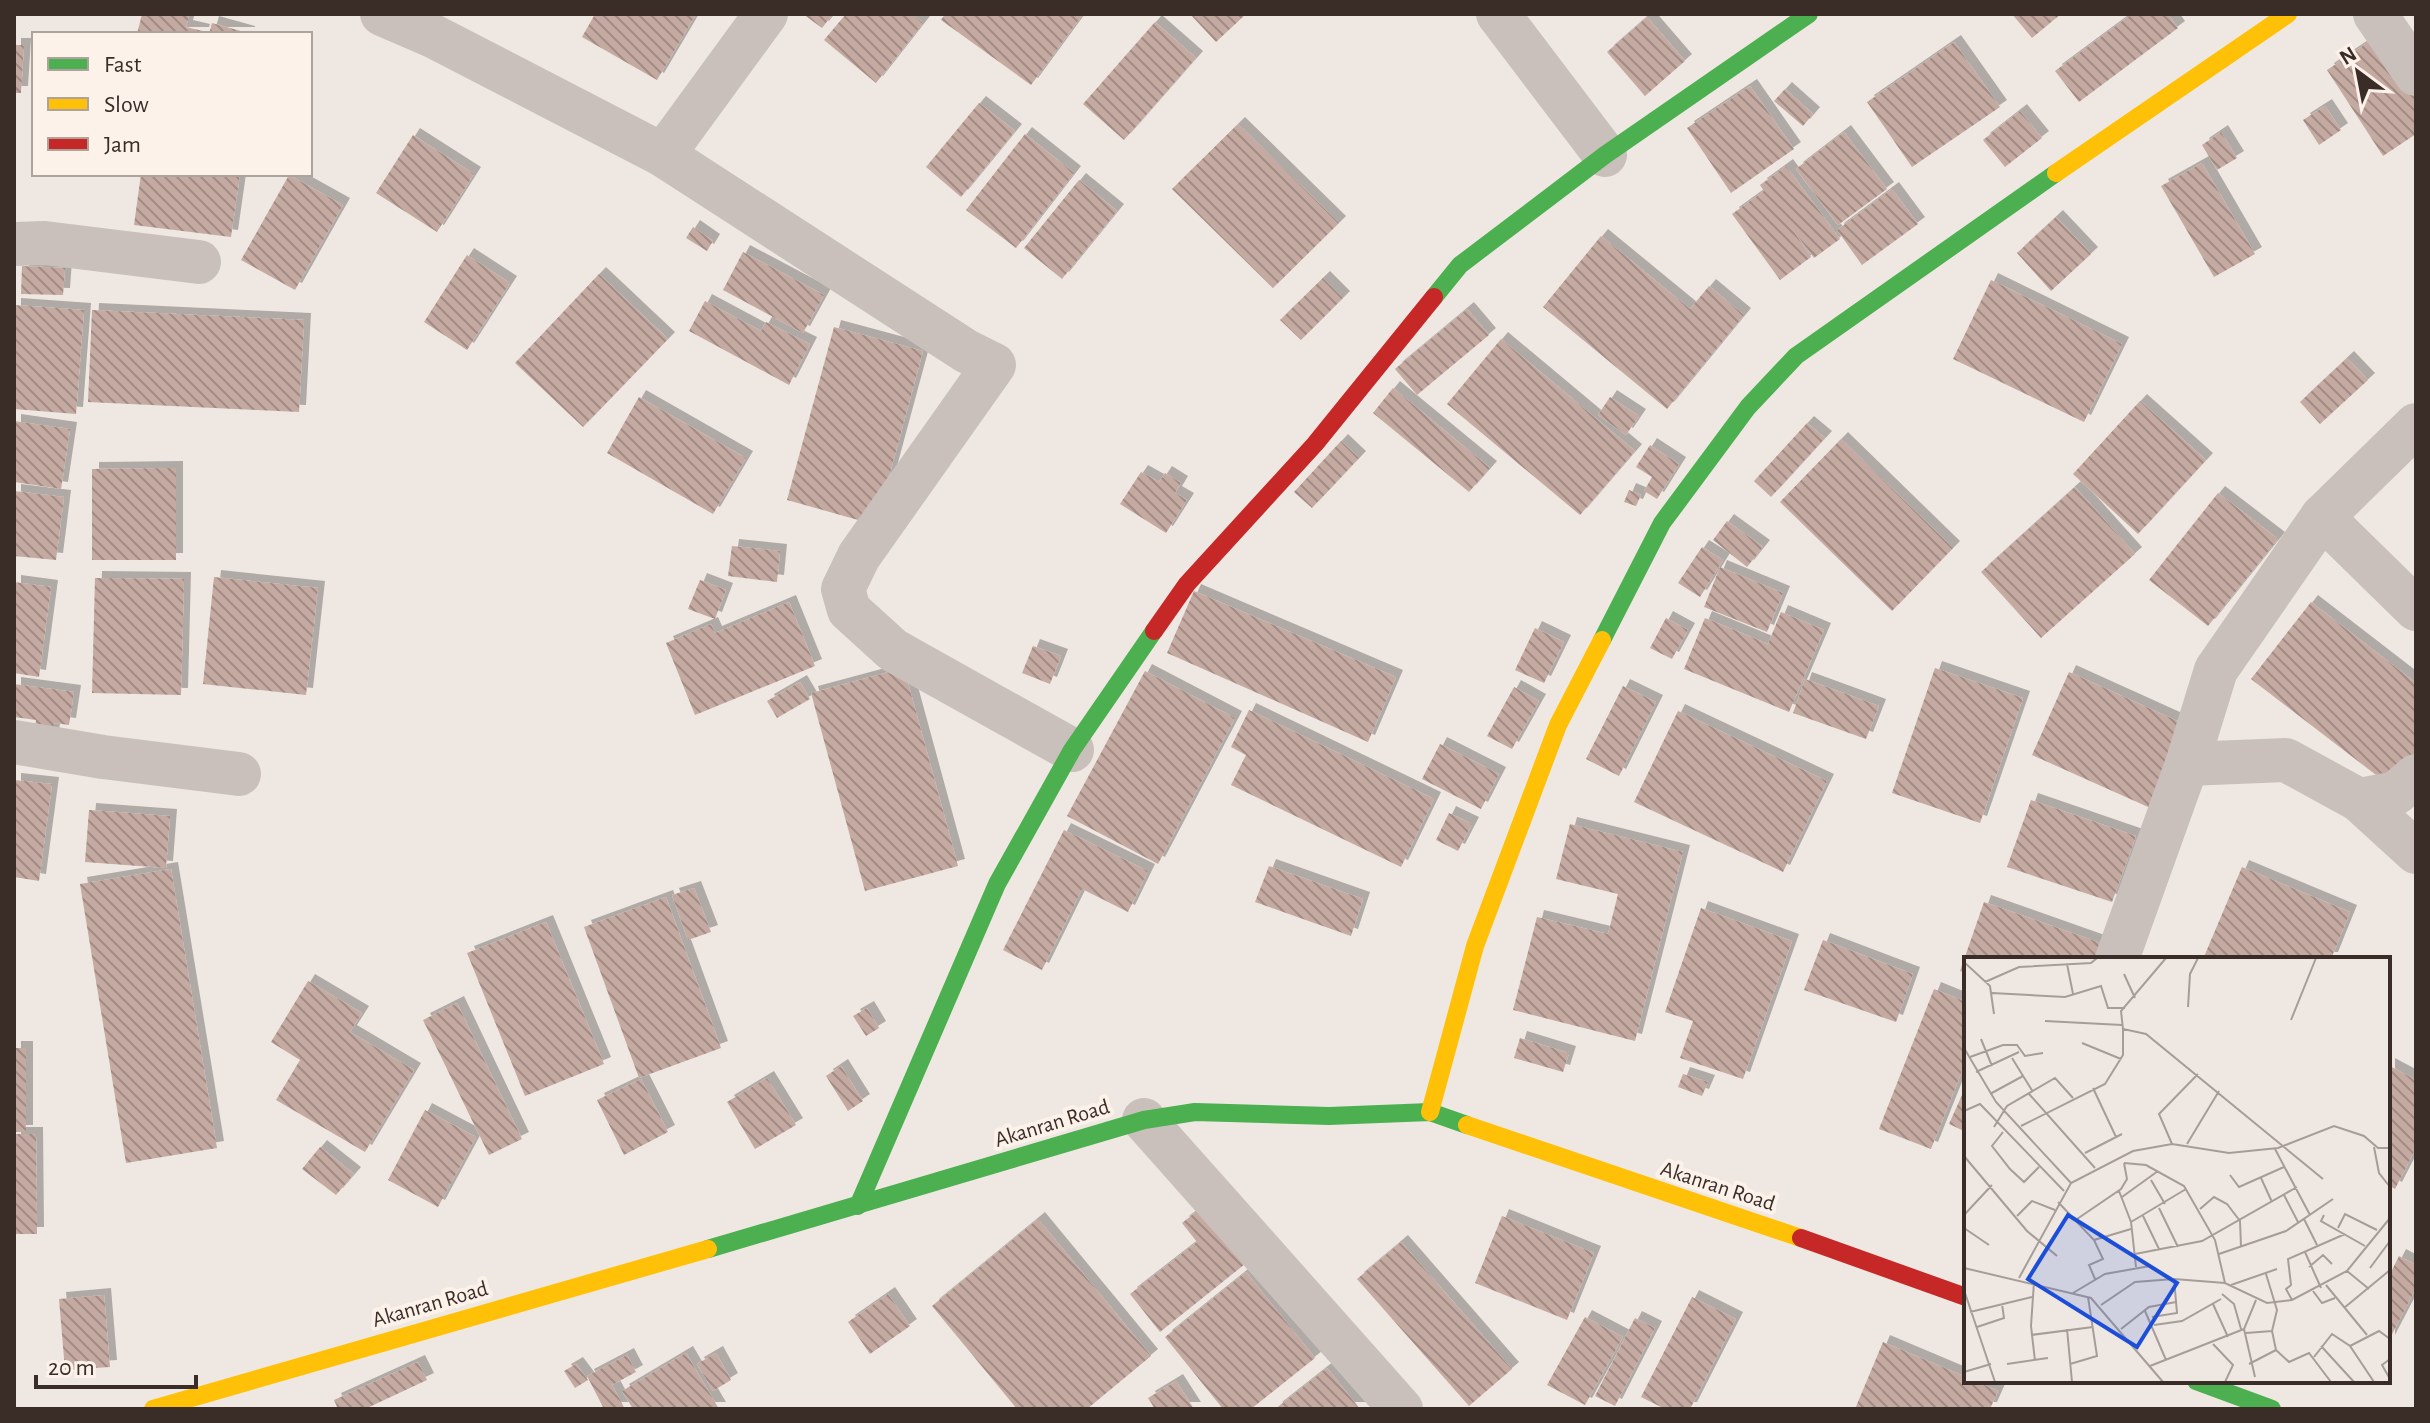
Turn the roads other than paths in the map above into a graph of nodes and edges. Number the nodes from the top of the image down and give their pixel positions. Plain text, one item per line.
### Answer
1 (382, 14) edge
2 (766, 14) edge
3 (1498, 14) edge
4 (1809, 14) edge
5 (2288, 14) edge
6 (2375, 14) edge
7 (2416, 74) edge
8 (663, 155) junction
9 (1605, 155) junction
10 (14, 244) edge
11 (199, 262) dead end
12 (2416, 425) edge
13 (2322, 517) junction
14 (2416, 609) edge
15 (14, 742) edge
16 (1072, 750) junction
17 (2187, 764) junction
18 (239, 774) dead end
19 (2416, 776) edge
20 (2359, 800) junction
21 (2416, 852) edge
22 (2118, 957) edge
23 (1430, 1112) junction
24 (1144, 1120) junction
25 (858, 1206) junction
26 (1964, 1296) edge
27 (2201, 1383) edge
28 (153, 1409) edge
29 (1401, 1409) edge
30 (2272, 1409) edge

1 - 8 street
2 - 8 street
3 - 9 street
4 - 9 street
5 - 23 street
6 - 7 street
8 - 16 street
9 - 16 street
10 - 11 street
12 - 13 street
13 - 14 street
13 - 17 street
15 - 18 street
16 - 25 street
17 - 20 street
17 - 22 street
19 - 20 street
20 - 21 street
23 - 24 street, Akanran Road
23 - 26 street, Akanran Road
24 - 25 street, Akanran Road
24 - 29 street
25 - 28 street, Akanran Road
27 - 30 street

